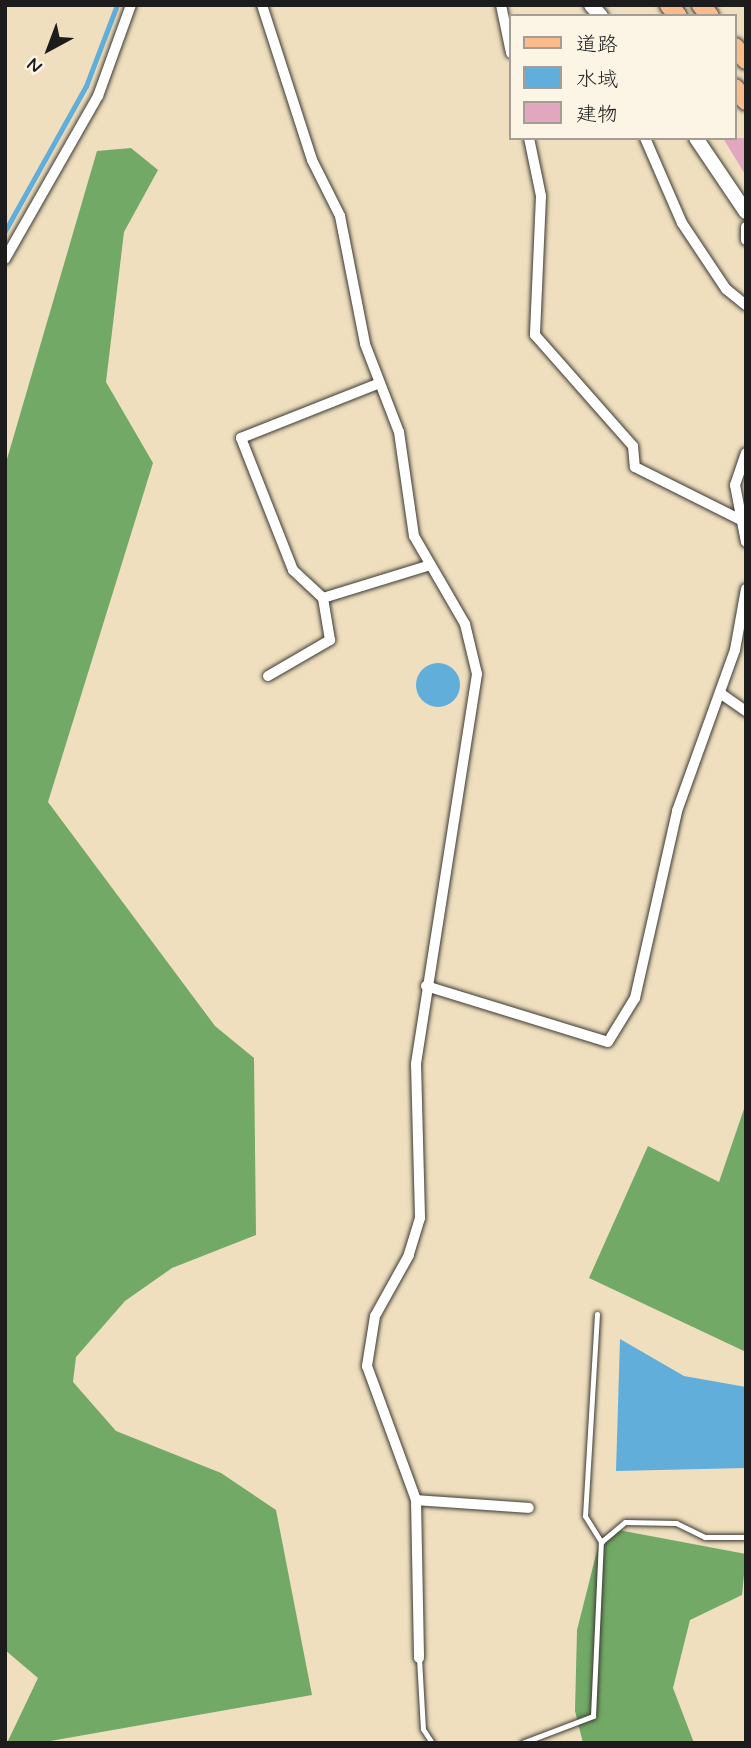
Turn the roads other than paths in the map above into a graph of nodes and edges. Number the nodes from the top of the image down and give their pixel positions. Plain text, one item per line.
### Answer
1 (131, 5) edge
2 (262, 5) edge
3 (501, 5) edge
4 (510, 49) edge
5 (529, 140) edge
6 (646, 140) edge
7 (697, 140) edge
8 (746, 212) edge
9 (746, 227) edge
10 (746, 240) edge
11 (5, 258) edge
12 (746, 305) edge
13 (380, 383) junction
14 (746, 453) edge
15 (741, 520) junction
16 (746, 542) edge
17 (427, 566) junction
18 (746, 589) edge
19 (323, 598) junction
20 (268, 676) dead end
21 (720, 693) junction
22 (746, 711) edge
23 (426, 986) junction
24 (597, 1314) dead end
25 (416, 1500) junction
26 (529, 1508) dead end
27 (746, 1537) edge
28 (601, 1542) junction
29 (419, 1658) joint
30 (432, 1743) edge
31 (522, 1743) edge

1 - 11 street
2 - 13 street
3 - 4 street
5 - 15 street
6 - 12 street
7 - 8 street
9 - 10 street
13 - 17 street
13 - 19 street
14 - 15 street
15 - 16 street
17 - 19 street
17 - 23 street
18 - 21 street
19 - 20 street
21 - 22 street
21 - 23 street
23 - 25 street
24 - 28 lane
25 - 26 street
25 - 29 street
27 - 28 lane
28 - 31 lane
29 - 30 lane

